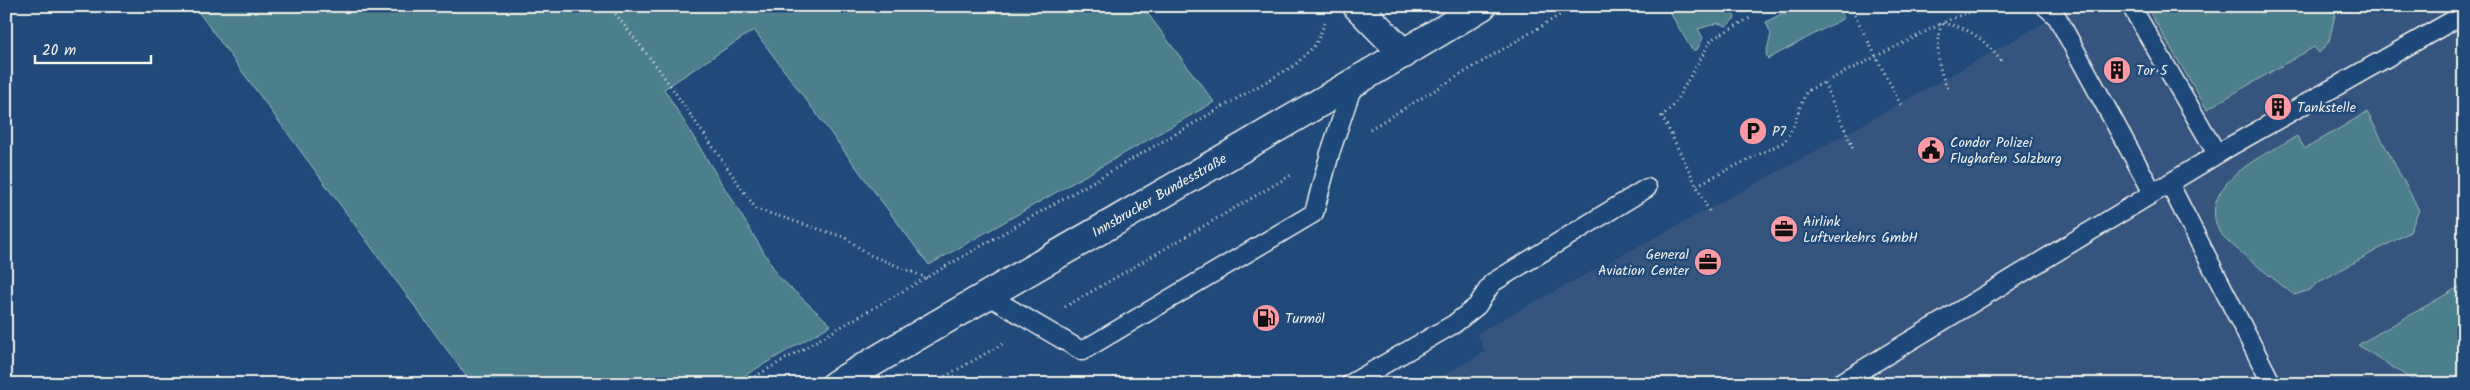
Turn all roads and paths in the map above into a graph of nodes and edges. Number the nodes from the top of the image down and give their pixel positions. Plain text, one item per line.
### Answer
1 (610, 6) edge
2 (1482, 6) edge
3 (1575, 6) edge
4 (1850, 6) edge
5 (2004, 6) edge
6 (2045, 6) edge
7 (2131, 6) edge
8 (1360, 9) edge
9 (2464, 14) edge
10 (1750, 18) dead end
11 (1941, 24) junction
12 (1404, 54) junction
13 (1875, 57) junction
14 (2003, 64) dead end
15 (1354, 82) junction
16 (1824, 83) junction
17 (1948, 88) dead end
18 (1901, 105) dead end
19 (1853, 148) dead end
20 (1330, 153) junction
21 (2217, 154) junction
22 (2169, 183) junction
23 (1697, 185) junction
24 (1647, 188) dead end
25 (2153, 193) junction
26 (1709, 211) dead end
27 (927, 279) junction
28 (985, 294) junction
29 (1035, 325) junction
30 (742, 384) edge
31 (836, 384) edge
32 (932, 384) edge
33 (1350, 384) edge
34 (1839, 384) edge
35 (2272, 384) edge

1 - 27 path
2 - 12 main road, Innsbrucker Bundesstraße
3 - 20 path
4 - 13 path
5 - 11 path
6 - 25 lane
7 - 21 lane
8 - 12 main road
8 - 27 path
9 - 21 lane
10 - 23 path
11 - 13 path
11 - 14 path
11 - 17 path
12 - 15 main road, Innsbrucker Bundesstraße
13 - 16 path
13 - 18 path
15 - 20 lane
15 - 28 main road, Innsbrucker Bundesstraße
16 - 19 path
16 - 23 path
20 - 29 path
20 - 29 lane
21 - 22 lane
22 - 25 lane
22 - 35 lane
23 - 26 path
24 - 33 lane
25 - 34 lane
27 - 30 path
28 - 29 lane
28 - 31 main road, Innsbrucker Bundesstraße
29 - 32 path

